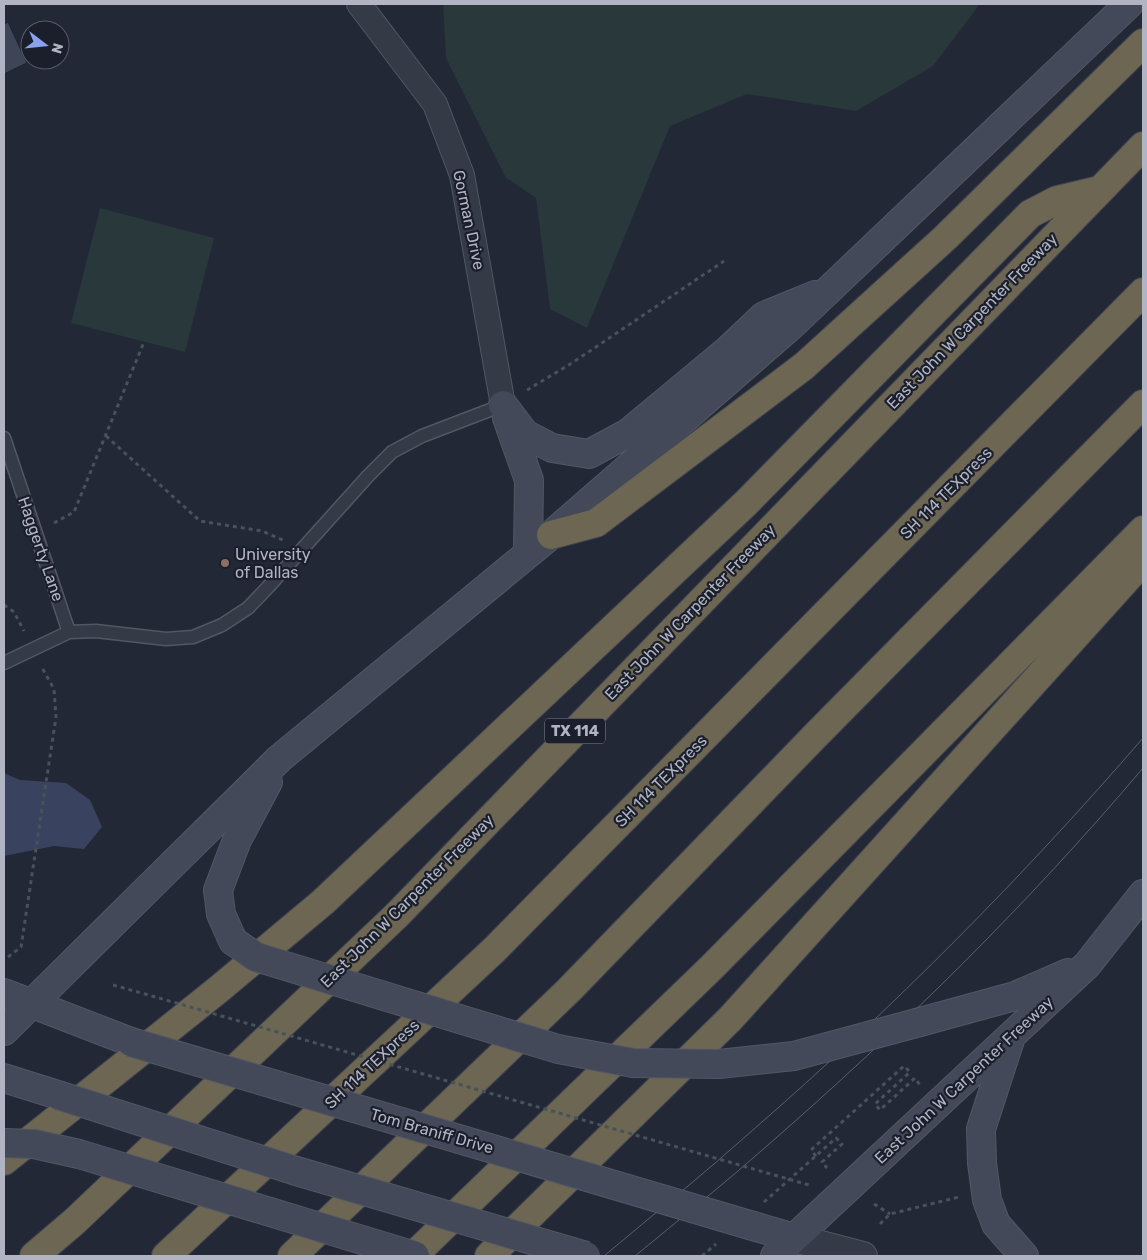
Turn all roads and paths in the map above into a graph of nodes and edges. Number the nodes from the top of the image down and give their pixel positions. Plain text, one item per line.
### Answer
1 (359, 4) edge
2 (1129, 4) edge
3 (1143, 43) edge
4 (1143, 146) edge
5 (1099, 190) junction
6 (724, 261) dead end
7 (829, 290) junction
8 (1143, 292) edge
9 (144, 342) dead end
10 (1143, 404) edge
11 (503, 405) junction
12 (106, 436) junction
13 (4, 438) edge
14 (1143, 530) edge
15 (36, 533) junction
16 (551, 535) junction
17 (303, 548) junction
18 (528, 553) junction
19 (1143, 561) edge
20 (4, 605) edge
21 (69, 632) junction
22 (25, 634) dead end
23 (38, 661) dead end
24 (4, 662) edge
25 (280, 758) junction
26 (1143, 894) edge
27 (8, 957) dead end
28 (1087, 965) junction
29 (113, 984) dead end
30 (4, 993) edge
31 (30, 1004) junction
32 (4, 1031) edge
33 (1011, 1036) junction
34 (4, 1078) edge
35 (913, 1091) dead end
36 (4, 1143) edge
37 (4, 1161) edge
38 (834, 1161) dead end
39 (809, 1185) dead end
40 (961, 1196) dead end
41 (874, 1204) dead end
42 (890, 1214) junction
43 (880, 1224) dead end
44 (794, 1238) junction
45 (34, 1256) edge
46 (166, 1256) edge
47 (292, 1256) edge
48 (414, 1256) edge
49 (489, 1256) edge
50 (586, 1256) edge
51 (775, 1256) edge
52 (864, 1256) edge
53 (1024, 1256) edge

1 - 11 street, Gorman Drive
2 - 7 main road
3 - 16 highway
4 - 5 highway, East John W Carpenter Freeway / TX 114
5 - 37 highway
5 - 45 highway, East John W Carpenter Freeway / TX 114
6 - 11 path
7 - 11 main road
7 - 16 main road
8 - 46 highway, SH 114 TEXpress
9 - 12 path
10 - 47 highway
11 - 17 lane
11 - 18 main road
12 - 15 path
12 - 17 path
13 - 15 lane, Haggerty Lane
14 - 48 highway
15 - 21 lane, Haggerty Lane
16 - 18 main road
17 - 21 lane
18 - 25 main road
19 - 49 highway
20 - 22 path
21 - 24 lane
23 - 27 path
25 - 28 main road, bridge
25 - 31 main road
26 - 28 main road, East John W Carpenter Freeway
28 - 33 main road, East John W Carpenter Freeway
29 - 39 path, bridge
30 - 31 main road, Tom Braniff Drive
31 - 32 main road
31 - 44 main road, Tom Braniff Drive, bridge
33 - 44 main road, East John W Carpenter Freeway
33 - 53 main road
34 - 50 main road, bridge
35 - 38 path
36 - 48 main road, bridge
40 - 42 path
41 - 42 path
42 - 43 path
44 - 51 main road, East John W Carpenter Freeway
44 - 52 street, Tom Braniff Drive

